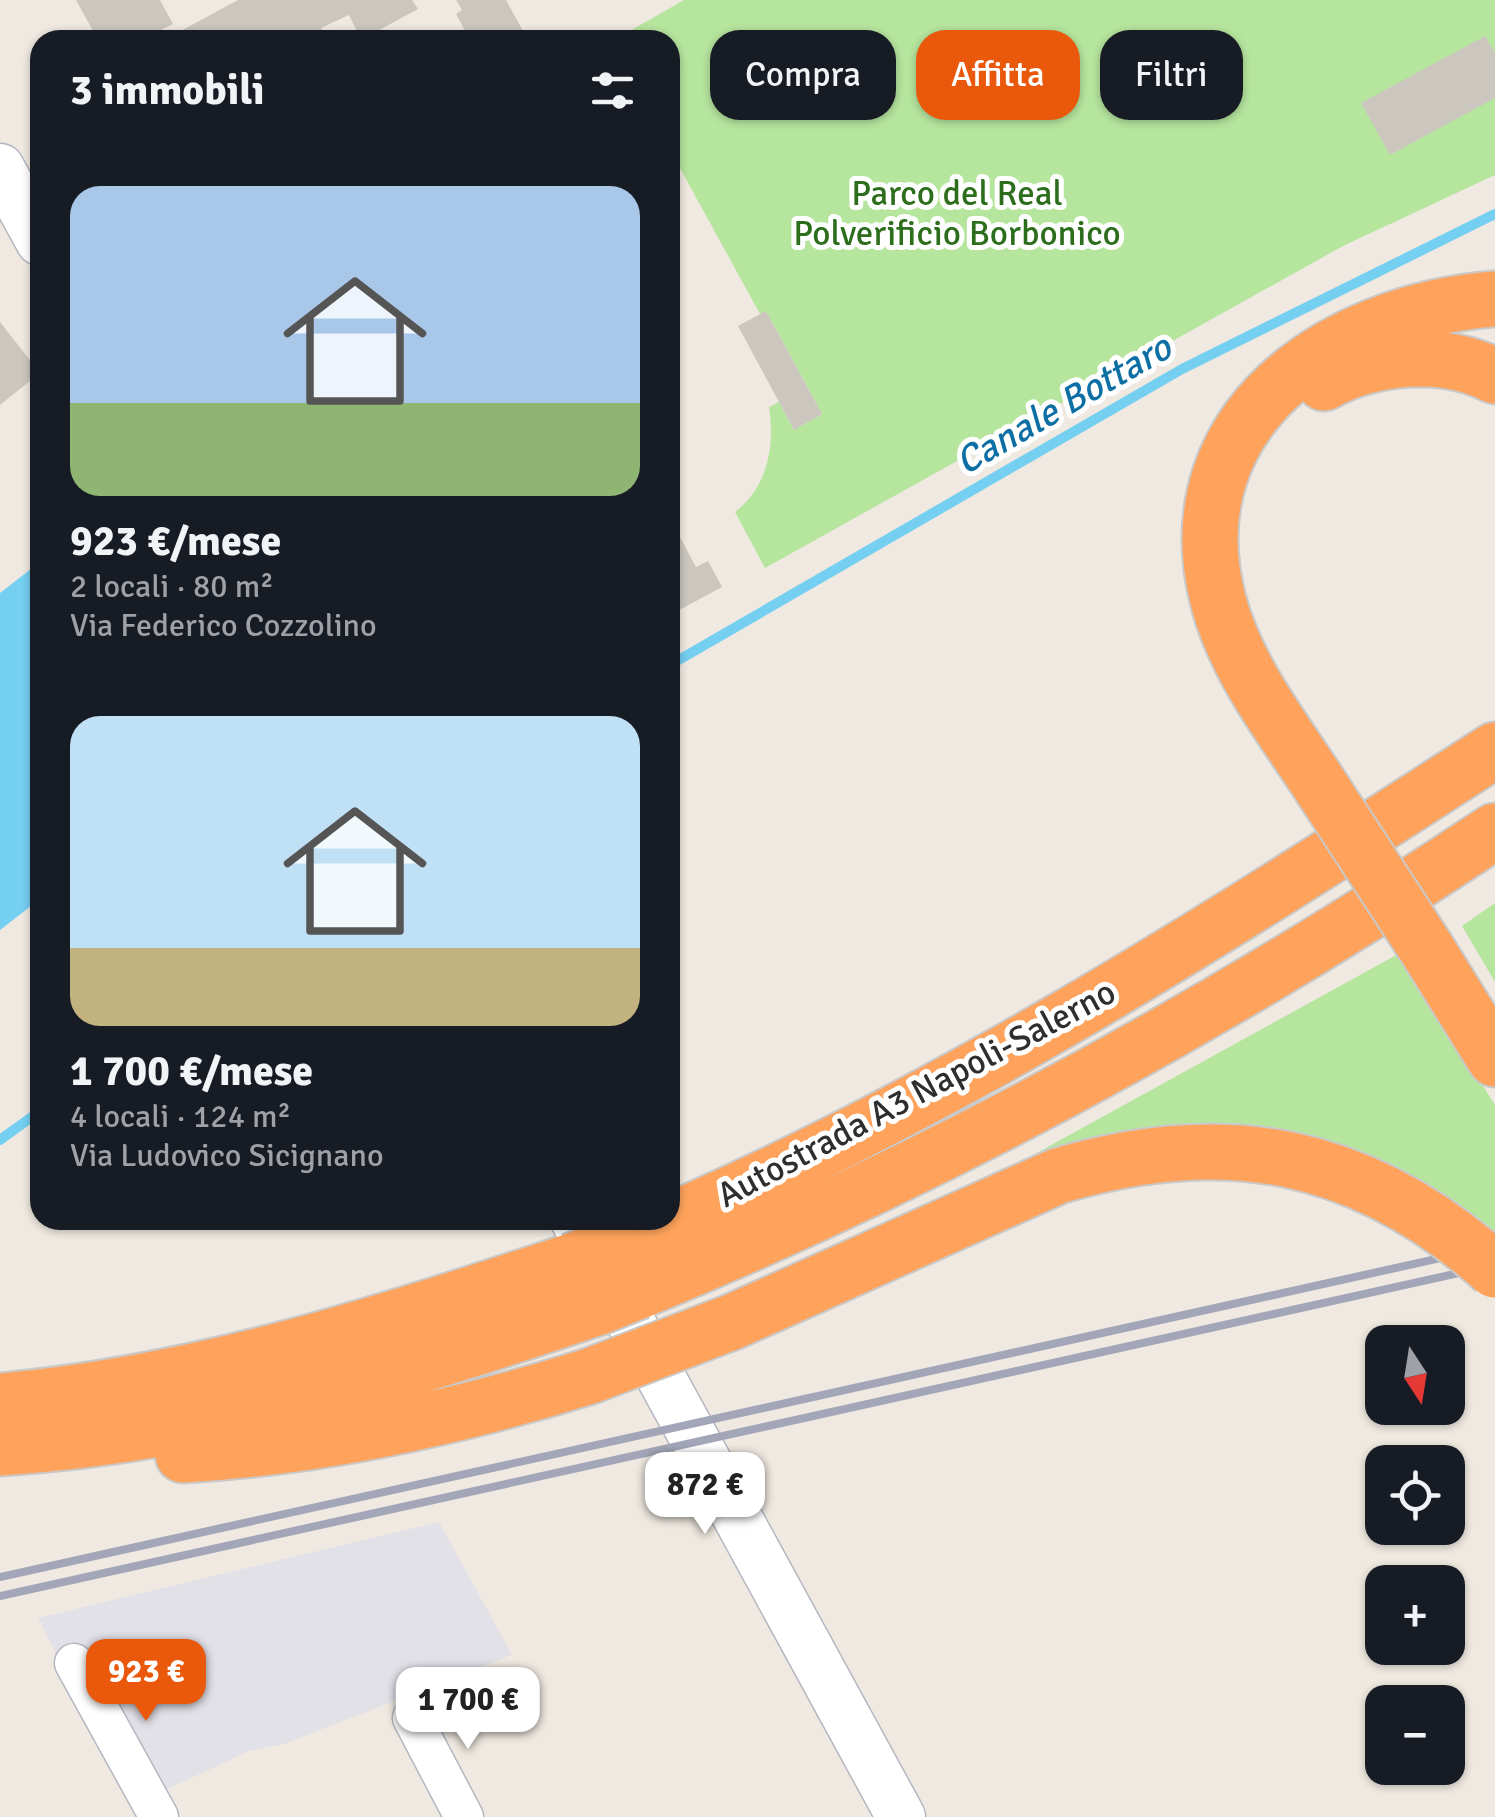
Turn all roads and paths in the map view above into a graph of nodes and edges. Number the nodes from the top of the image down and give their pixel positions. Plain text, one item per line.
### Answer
1 (0, 168) edge
2 (30, 223) edge
3 (1495, 299) edge
4 (1495, 376) edge
5 (1495, 707) edge
6 (1495, 750) edge
7 (1336, 786) junction
8 (1495, 831) edge
9 (1440, 944) junction
10 (1495, 1005) edge
11 (1495, 1059) edge
12 (740, 1190) junction
13 (680, 1222) edge
14 (664, 1230) edge
15 (600, 1264) edge
16 (1495, 1270) edge
17 (0, 1401) edge
18 (0, 1448) edge
19 (0, 1456) edge
20 (74, 1663) dead end
21 (412, 1718) dead end
22 (159, 1817) edge
23 (464, 1817) edge
24 (901, 1817) edge

1 - 2 street
3 - 7 highway
4 - 7 highway
5 - 12 highway
6 - 12 highway, Autostrada A3 Napoli-Salerno
7 - 9 highway, bridge
8 - 15 highway, Autostrada A3 Napoli-Salerno
9 - 10 highway
9 - 11 highway
12 - 13 highway, Autostrada A3 Napoli-Salerno
14 - 15 highway, Autostrada A3 Napoli-Salerno
15 - 17 highway, Autostrada A3 Napoli-Salerno
15 - 18 highway, Autostrada A3 Napoli-Salerno
15 - 24 street
16 - 19 highway, bridge
20 - 22 street
21 - 23 street

